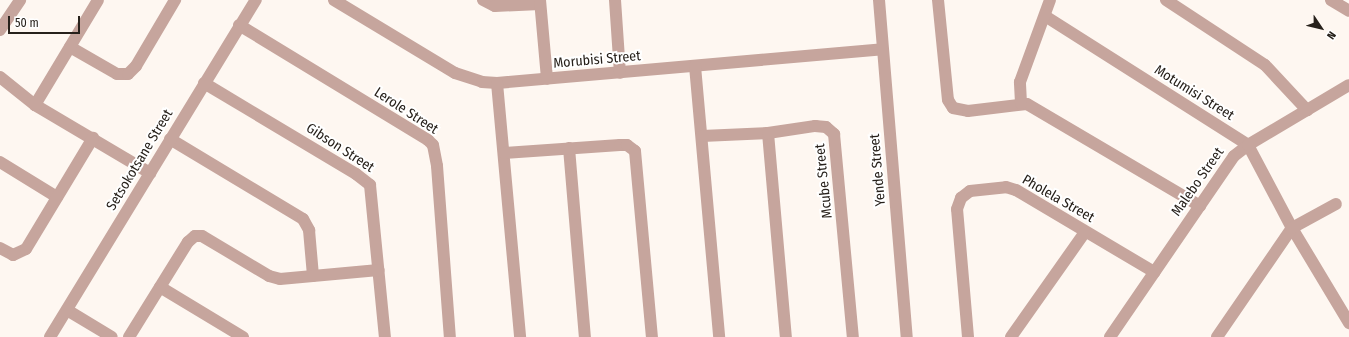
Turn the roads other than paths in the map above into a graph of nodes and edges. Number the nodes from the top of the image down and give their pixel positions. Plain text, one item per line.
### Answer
1 (98, 0) edge
2 (175, 0) edge
3 (256, 0) edge
4 (334, 0) edge
5 (483, 0) edge
6 (615, 0) edge
7 (879, 0) edge
8 (938, 0) edge
9 (1050, 0) edge
10 (1166, 0) edge
11 (1331, 0) edge
12 (17, 1) edge
13 (540, 2) edge
14 (1349, 11) edge
15 (1045, 16) junction
16 (239, 25) junction
17 (0, 30) edge
18 (70, 47) junction
19 (883, 49) junction
20 (695, 66) junction
21 (620, 73) junction
22 (0, 77) edge
23 (547, 79) junction
24 (204, 83) junction
25 (497, 83) junction
26 (1349, 85) edge
27 (1021, 103) junction
28 (35, 105) junction
29 (1307, 110) junction
30 (768, 133) junction
31 (702, 136) junction
32 (93, 138) junction
33 (170, 139) junction
34 (1248, 144) junction
35 (569, 148) junction
36 (504, 153) junction
37 (0, 162) edge
38 (150, 173) junction
39 (57, 196) junction
40 (1336, 204) dead end
41 (1200, 206) junction
42 (1292, 228) junction
43 (1085, 232) junction
44 (0, 248) edge
45 (379, 270) junction
46 (1154, 272) junction
47 (313, 276) junction
48 (160, 287) junction
49 (67, 310) junction
50 (1348, 318) edge
51 (50, 337) edge
52 (112, 337) edge
53 (129, 337) edge
54 (243, 337) edge
55 (385, 337) edge
56 (450, 337) edge
57 (520, 337) edge
58 (585, 337) edge
59 (652, 337) edge
60 (719, 337) edge
61 (786, 337) edge
62 (853, 337) edge
63 (907, 337) edge
64 (968, 337) edge
65 (1011, 337) edge
66 (1110, 337) edge
67 (1217, 337) edge

1 - 18 street
2 - 18 street
3 - 16 street, Setsokotsane Street
4 - 25 street, Morubisi Street
5 - 13 street
6 - 21 street
7 - 19 street, Yende Street
8 - 27 street
9 - 15 street
10 - 29 street
11 - 14 street
12 - 17 street
13 - 23 street
15 - 27 street
15 - 34 street, Motumisi Street
16 - 24 street, Setsokotsane Street
16 - 56 street, Lerole Street
18 - 28 street
19 - 20 street, Morubisi Street
19 - 63 street, Yende Street
20 - 21 street, Morubisi Street
20 - 31 street
21 - 23 street, Morubisi Street
22 - 28 street
23 - 25 street, Morubisi Street
24 - 33 street, Setsokotsane Street
24 - 45 street, Gibson Street
25 - 36 street
26 - 29 street, Malebo Street
27 - 41 street
28 - 32 street
29 - 34 street, Malebo Street
30 - 31 street, Mcube Street
30 - 61 street
30 - 62 street, Mcube Street
31 - 60 street
32 - 38 street
32 - 39 street
33 - 38 street, Setsokotsane Street
33 - 47 street
34 - 41 street, Malebo Street
34 - 42 street
35 - 36 street
35 - 58 street
35 - 59 street
36 - 57 street
37 - 39 street
38 - 49 street, Setsokotsane Street
39 - 44 street
40 - 42 street
41 - 46 street, Malebo Street
42 - 50 street
42 - 67 street
43 - 46 street, Pholela Street
43 - 64 street, Pholela Street
43 - 65 street
45 - 47 street
45 - 55 street, Gibson Street
46 - 66 street, Malebo Street
47 - 48 street
48 - 53 street
48 - 54 street
49 - 51 street, Setsokotsane Street
49 - 52 street

